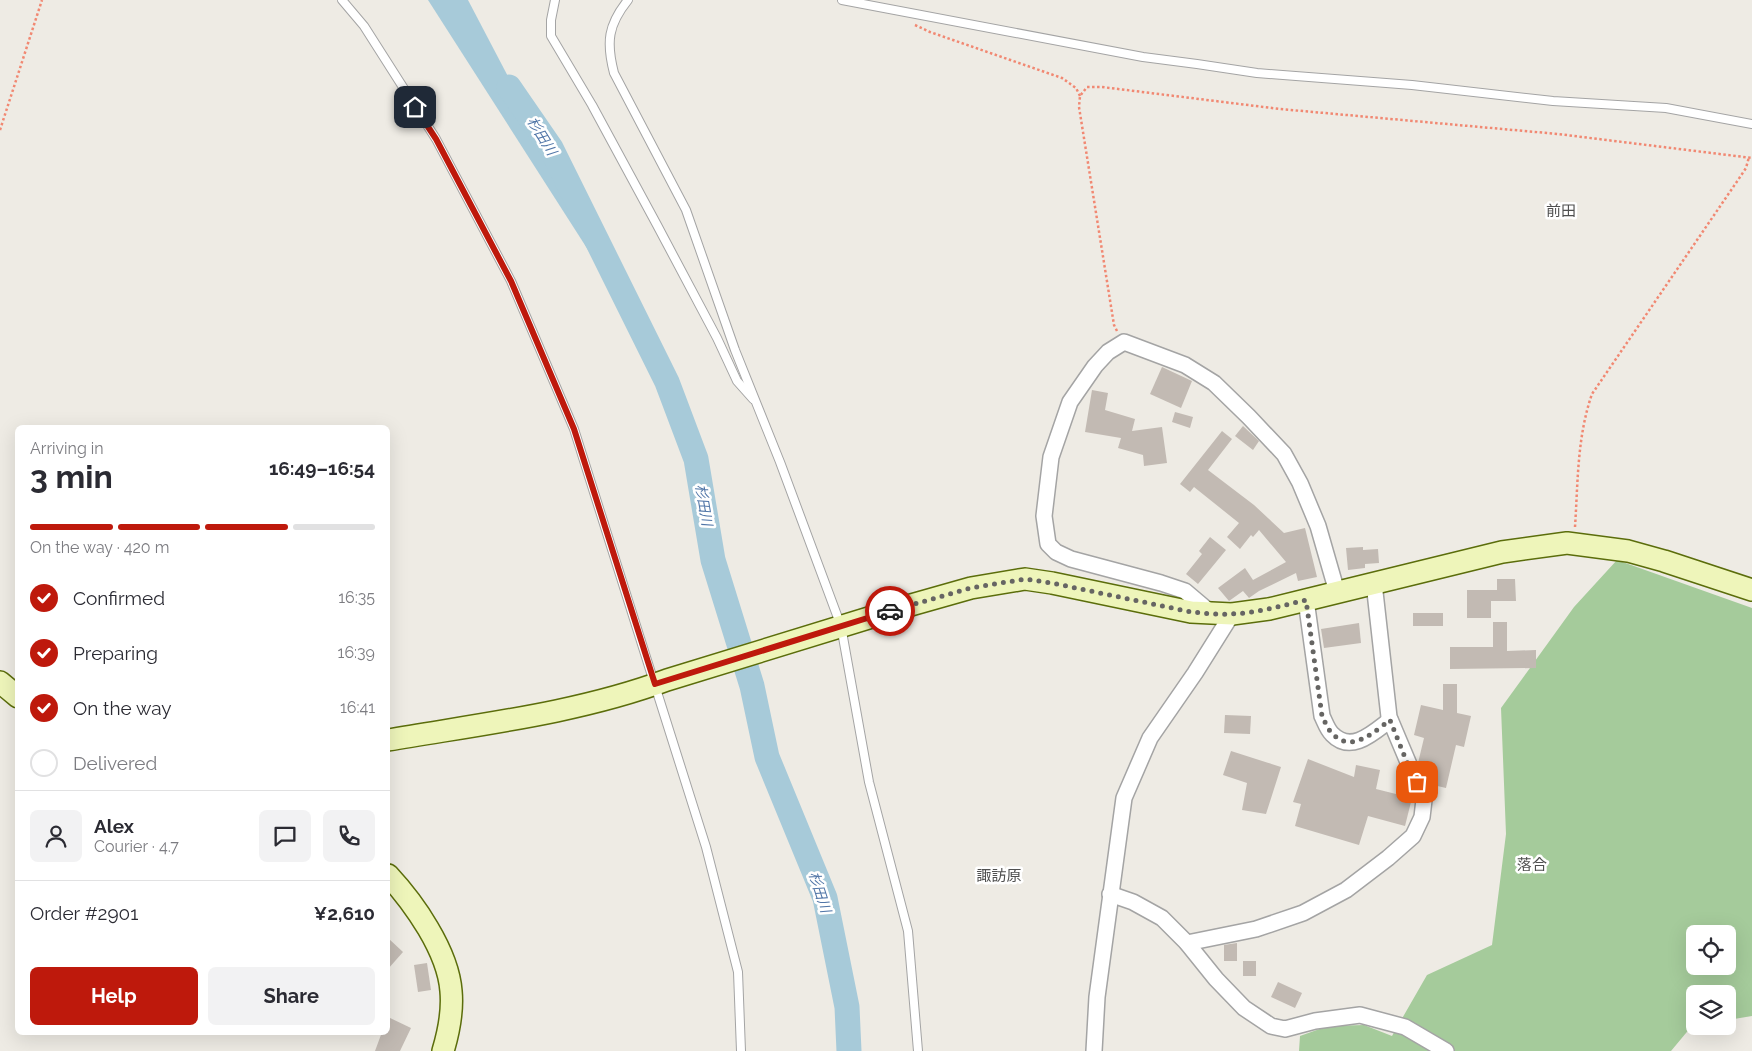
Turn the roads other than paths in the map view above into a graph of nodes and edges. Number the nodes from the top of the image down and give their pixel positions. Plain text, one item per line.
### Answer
1 (342, 0) edge
2 (555, 0) edge
3 (628, 0) edge
4 (842, 0) edge
5 (1752, 124) edge
6 (756, 402) junction
7 (1374, 583) junction
8 (1752, 590) edge
9 (1337, 592) junction
10 (1306, 600) junction
11 (1221, 614) junction
12 (842, 626) junction
13 (0, 682) edge
14 (661, 682) junction
15 (15, 694) edge
16 (1390, 720) junction
17 (390, 740) edge
18 (390, 877) edge
19 (1110, 894) junction
20 (1187, 943) junction
21 (443, 1051) edge
22 (741, 1051) edge
23 (918, 1051) edge
24 (1094, 1051) edge
25 (1446, 1051) edge

1 - 14 lane
2 - 6 lane
3 - 6 lane
4 - 5 lane
6 - 12 lane
7 - 8 street
7 - 9 street
7 - 16 street
9 - 10 street
9 - 11 street
10 - 11 street
10 - 16 street
11 - 12 street
11 - 19 street
12 - 14 street
12 - 23 lane
13 - 15 street
14 - 17 street
14 - 22 lane
16 - 20 street
18 - 21 street
19 - 20 street
19 - 24 street
20 - 25 street

